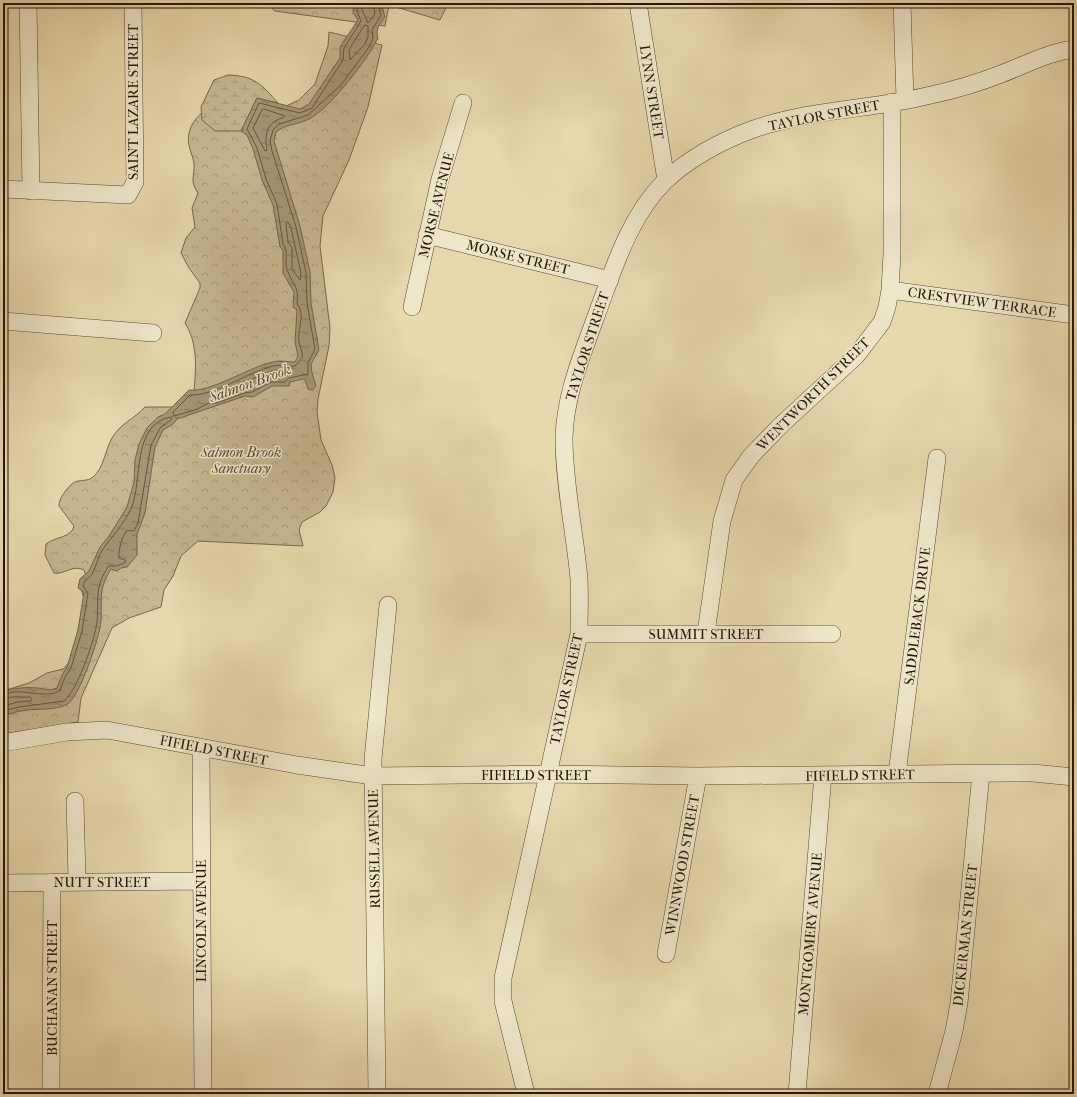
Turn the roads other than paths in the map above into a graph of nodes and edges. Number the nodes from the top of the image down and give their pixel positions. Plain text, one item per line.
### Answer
1 (28, 3) edge
2 (133, 3) edge
3 (638, 3) edge
4 (902, 3) edge
5 (1074, 49) edge
6 (898, 101) junction
7 (463, 103) dead end
8 (666, 180) junction
9 (3, 189) edge
10 (31, 191) junction
11 (427, 235) junction
12 (610, 280) junction
13 (890, 290) junction
14 (412, 307) dead end
15 (1074, 315) edge
16 (3, 321) edge
17 (153, 333) dead end
18 (937, 458) dead end
19 (388, 605) dead end
20 (706, 633) junction
21 (579, 634) junction
22 (832, 634) dead end
23 (3, 743) edge
24 (201, 747) junction
25 (981, 773) junction
26 (547, 774) junction
27 (897, 774) junction
28 (823, 775) junction
29 (373, 776) junction
30 (698, 776) junction
31 (1074, 777) edge
32 (75, 801) dead end
33 (77, 881) junction
34 (202, 881) junction
35 (52, 882) junction
36 (3, 883) edge
37 (666, 954) dead end
38 (51, 1094) edge
39 (203, 1094) edge
40 (377, 1094) edge
41 (526, 1094) edge
42 (797, 1094) edge
43 (937, 1094) edge

1 - 10 street
2 - 10 street, SAINT LAZARE STREET
3 - 8 street, LYNN STREET
4 - 6 street, WENTWORTH STREET
5 - 6 street, TAYLOR STREET
6 - 8 street, TAYLOR STREET
6 - 13 street, WENTWORTH STREET
7 - 11 street, MORSE AVENUE
8 - 12 street, TAYLOR STREET
9 - 10 street, SAINT LAZARE STREET
11 - 12 street, MORSE STREET
11 - 14 street, MORSE AVENUE
12 - 21 street, TAYLOR STREET
13 - 15 street, CRESTVIEW TERRACE
13 - 20 street, WENTWORTH STREET
16 - 17 street
18 - 27 street, SADDLEBACK DRIVE
19 - 29 street, RUSSELL AVENUE
20 - 21 street, SUMMIT STREET
20 - 22 street, SUMMIT STREET
21 - 26 street, TAYLOR STREET
23 - 24 street, FIFIELD STREET
24 - 29 street, FIFIELD STREET
24 - 34 street, LINCOLN AVENUE
25 - 27 street, FIFIELD STREET
25 - 31 street, FIFIELD STREET
25 - 43 street, DICKERMAN STREET
26 - 29 street, FIFIELD STREET
26 - 30 street, FIFIELD STREET
26 - 41 street, TAYLOR STREET
27 - 28 street, FIFIELD STREET
28 - 30 street, FIFIELD STREET
28 - 42 street, MONTGOMERY AVENUE
29 - 40 street, RUSSELL AVENUE
30 - 37 street, WINNWOOD STREET
32 - 33 street
33 - 34 street, NUTT STREET
33 - 35 street, NUTT STREET
34 - 39 street, LINCOLN AVENUE
35 - 36 street, NUTT STREET
35 - 38 street, BUCHANAN STREET

